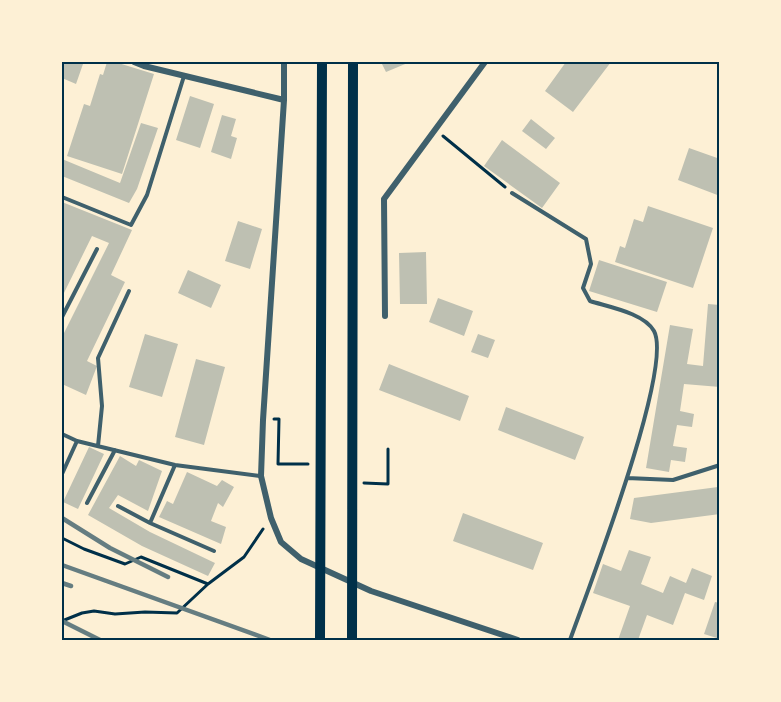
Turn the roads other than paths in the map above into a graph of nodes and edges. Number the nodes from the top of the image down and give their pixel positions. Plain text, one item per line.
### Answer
1 (134, 62) edge
2 (284, 62) edge
3 (322, 62) edge
4 (353, 62) edge
5 (485, 62) edge
6 (184, 76) junction
7 (284, 100) junction
8 (512, 193) road end
9 (62, 197) edge
10 (97, 249) dead end
11 (129, 291) dead end
12 (385, 316) dead end
13 (62, 317) edge
14 (62, 434) edge
15 (77, 441) junction
16 (98, 446) junction
17 (115, 450) junction
18 (175, 465) junction
19 (720, 465) edge
20 (62, 474) edge
21 (261, 476) junction
22 (627, 478) junction
23 (87, 503) dead end
24 (118, 506) dead end
25 (150, 523) junction
26 (214, 551) dead end
27 (320, 640) edge
28 (352, 640) edge
29 (518, 640) edge
30 (570, 640) edge

1 - 6 street
2 - 7 street
3 - 27 main road
4 - 28 main road
5 - 12 street
6 - 7 street
6 - 9 lane
7 - 21 street
8 - 22 lane
10 - 13 lane
11 - 16 lane
14 - 15 lane
15 - 16 lane
15 - 20 lane
16 - 17 lane
17 - 18 lane
17 - 23 lane
18 - 21 lane
18 - 25 lane
19 - 22 lane
21 - 29 street
22 - 30 lane
24 - 25 lane
25 - 26 lane

